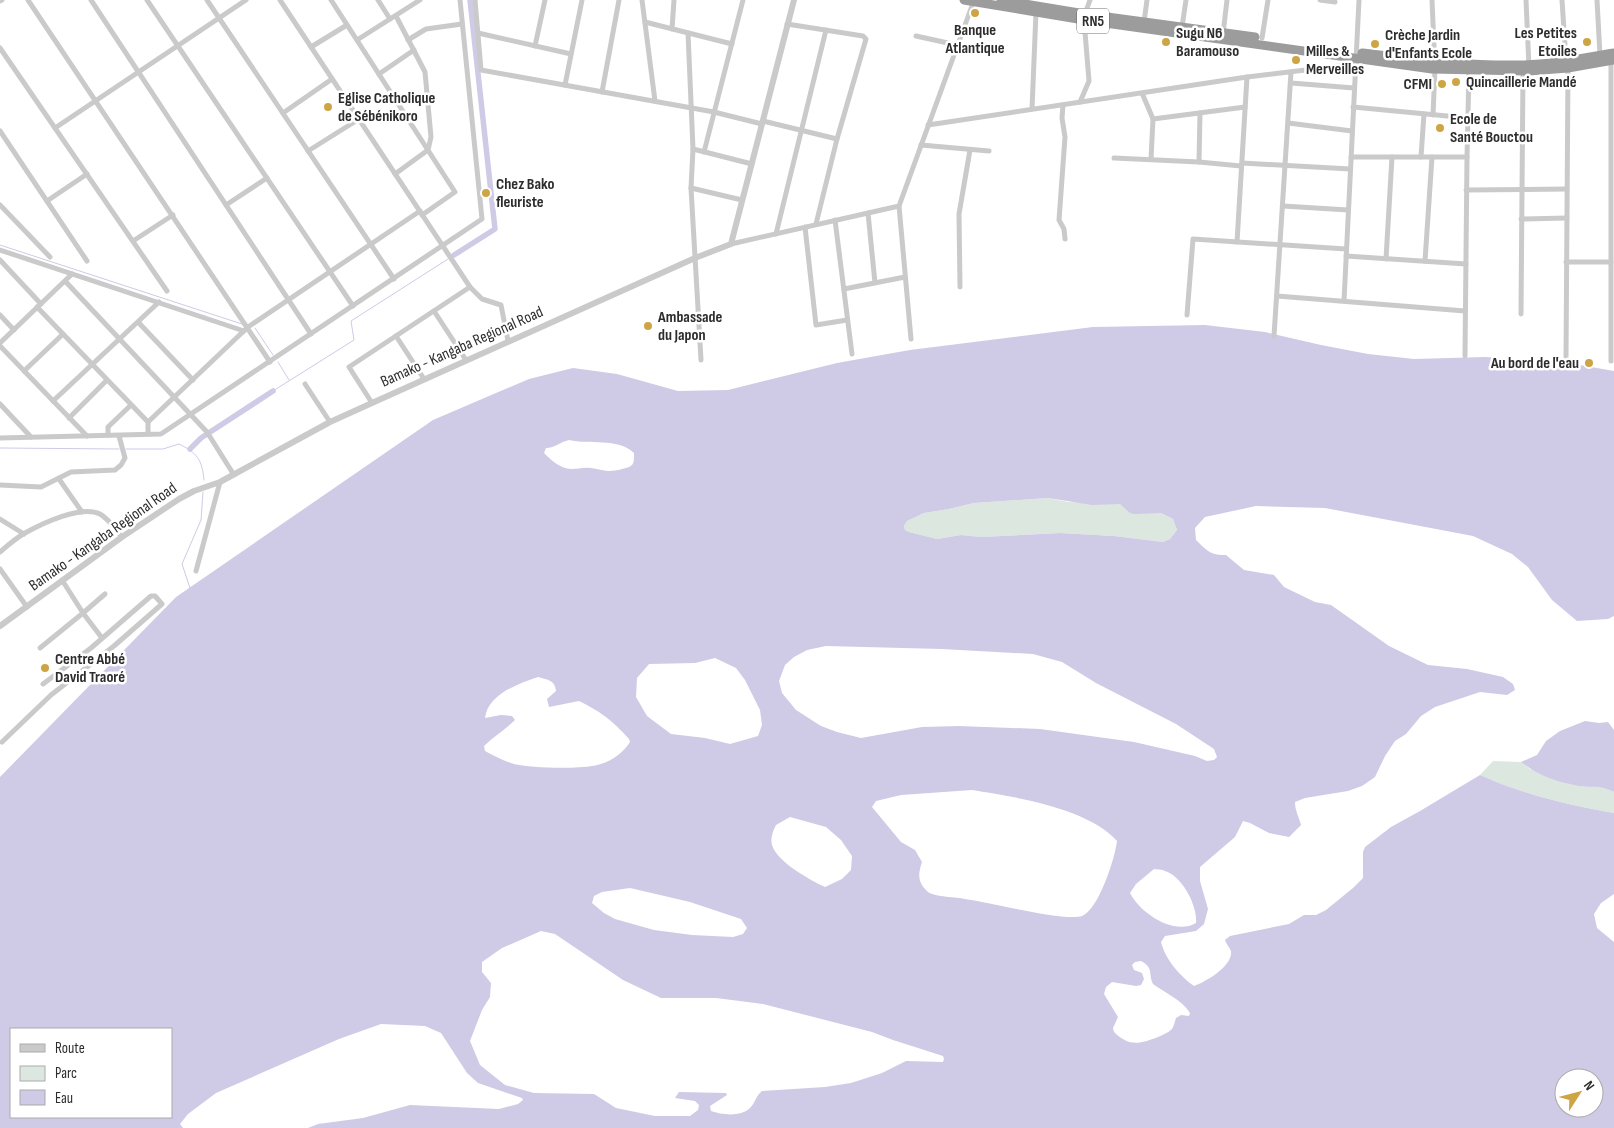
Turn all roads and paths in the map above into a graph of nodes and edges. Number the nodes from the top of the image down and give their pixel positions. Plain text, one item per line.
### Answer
1 (28, 0) edge
2 (91, 0) edge
3 (147, 0) edge
4 (207, 0) edge
5 (246, 0) edge
6 (280, 0) edge
7 (331, 0) edge
8 (378, 0) edge
9 (420, 0) edge
10 (460, 0) edge
11 (475, 0) edge
12 (545, 0) edge
13 (582, 0) edge
14 (619, 0) edge
15 (642, 0) edge
16 (674, 0) edge
17 (741, 0) edge
18 (794, 0) edge
19 (1001, 0) edge
20 (1090, 0) edge
21 (1147, 0) edge
22 (1186, 0) edge
23 (1227, 0) edge
24 (1268, 0) edge
25 (1320, 0) edge
26 (1359, 0) edge
27 (1432, 0) edge
28 (1526, 0) edge
29 (1562, 0) edge
30 (1597, 0) edge
31 (968, 1) edge
32 (1335, 2) dead end
33 (1036, 12) junction
34 (396, 16) junction
35 (1085, 17) junction
36 (219, 18) junction
37 (390, 19) junction
38 (645, 22) junction
39 (1144, 22) junction
40 (347, 24) junction
41 (462, 24) junction
42 (787, 24) junction
43 (1182, 27) junction
44 (672, 29) junction
45 (826, 30) junction
46 (478, 33) junction
47 (688, 33) junction
48 (916, 36) dead end
49 (1223, 36) junction
50 (1262, 38) junction
51 (357, 40) junction
52 (408, 40) junction
53 (732, 44) junction
54 (957, 45) junction
55 (178, 46) junction
56 (535, 46) junction
57 (311, 47) junction
58 (0, 48) edge
59 (414, 50) junction
60 (571, 54) junction
61 (1600, 55) junction
62 (1613, 56) edge
63 (1356, 58) junction
64 (1567, 64) junction
65 (1435, 66) junction
66 (1527, 69) junction
67 (1470, 71) junction
68 (138, 72) junction
69 (1291, 72) junction
70 (379, 74) junction
71 (1247, 77) junction
72 (332, 79) junction
73 (1291, 83) junction
74 (564, 85) junction
75 (1354, 88) junction
76 (602, 92) junction
77 (1142, 93) junction
78 (96, 100) junction
79 (655, 101) junction
80 (1080, 102) junction
81 (1063, 104) junction
82 (1245, 107) junction
83 (1353, 107) junction
84 (691, 108) junction
85 (1032, 109) junction
86 (714, 112) junction
87 (283, 113) junction
88 (1200, 113) junction
89 (1424, 114) junction
90 (1432, 115) junction
91 (1468, 118) junction
92 (358, 119) junction
93 (1153, 119) junction
94 (762, 123) junction
95 (1288, 123) junction
96 (928, 125) junction
97 (55, 128) junction
98 (802, 130) junction
99 (1352, 131) junction
100 (1, 134) edge
101 (837, 138) junction
102 (921, 145) junction
103 (693, 149) junction
104 (428, 150) junction
105 (970, 150) junction
106 (308, 151) junction
107 (989, 151) dead end
108 (704, 152) junction
109 (1351, 157) junction
110 (1392, 157) junction
111 (1421, 157) junction
112 (1432, 157) junction
113 (1467, 157) junction
114 (1114, 158) dead end
115 (1151, 159) junction
116 (1199, 162) junction
117 (752, 164) junction
118 (1242, 164) junction
119 (1286, 165) junction
120 (1350, 169) junction
121 (87, 174) junction
122 (395, 174) junction
123 (266, 178) junction
124 (691, 188) junction
125 (1522, 189) junction
126 (1567, 189) junction
127 (1466, 190) junction
128 (742, 200) junction
129 (47, 201) junction
130 (0, 205) edge
131 (226, 206) junction
132 (899, 206) junction
133 (1283, 206) junction
134 (1348, 210) junction
135 (421, 213) junction
136 (868, 213) junction
137 (173, 215) junction
138 (1522, 218) junction
139 (1567, 218) junction
140 (835, 220) junction
141 (816, 224) junction
142 (805, 227) junction
143 (776, 234) junction
144 (1065, 239) dead end
145 (133, 241) junction
146 (1237, 242) junction
147 (371, 244) junction
148 (731, 244) junction
149 (1280, 245) junction
150 (443, 246) junction
151 (1346, 249) junction
152 (0, 250) edge
153 (1346, 256) junction
154 (50, 257) dead end
155 (695, 258) junction
156 (1386, 258) junction
157 (0, 260) edge
158 (87, 261) dead end
159 (1425, 261) junction
160 (1566, 262) junction
161 (1611, 262) junction
162 (1466, 264) junction
163 (330, 272) junction
164 (72, 274) junction
165 (905, 276) junction
166 (394, 278) junction
167 (65, 281) junction
168 (875, 282) junction
169 (470, 287) junction
170 (960, 288) dead end
171 (844, 289) junction
172 (167, 291) dead end
173 (1277, 296) junction
174 (288, 300) junction
175 (1344, 301) junction
176 (159, 302) junction
177 (39, 306) junction
178 (353, 306) junction
179 (434, 310) junction
180 (1465, 311) junction
181 (1521, 314) dead end
182 (0, 315) edge
183 (1187, 315) dead end
184 (847, 320) junction
185 (138, 322) junction
186 (246, 329) junction
187 (14, 330) junction
188 (63, 334) junction
189 (311, 334) junction
190 (396, 336) junction
191 (1274, 336) dead end
192 (119, 339) junction
193 (910, 339) dead end
194 (508, 341) junction
195 (0, 345) edge
196 (852, 354) dead end
197 (1465, 356) dead end
198 (1566, 358) dead end
199 (466, 360) junction
200 (701, 360) dead end
201 (1612, 361) dead end
202 (270, 362) junction
203 (92, 364) junction
204 (24, 371) junction
205 (424, 379) junction
206 (107, 380) junction
207 (193, 380) junction
208 (305, 384) dead end
209 (174, 397) junction
210 (53, 401) junction
211 (372, 403) junction
212 (0, 404) edge
213 (131, 405) junction
214 (191, 415) junction
215 (69, 418) junction
216 (148, 422) junction
217 (330, 422) junction
218 (148, 434) junction
219 (87, 436) junction
220 (108, 436) junction
221 (119, 436) junction
222 (31, 437) junction
223 (0, 438) edge
224 (234, 475) junction
225 (59, 479) junction
226 (220, 482) junction
227 (0, 485) edge
228 (82, 512) junction
229 (0, 519) edge
230 (24, 534) junction
231 (122, 537) junction
232 (0, 552) edge
233 (0, 569) edge
234 (196, 572) dead end
235 (62, 580) junction
236 (105, 594) dead end
237 (27, 607) junction
238 (83, 614) junction
239 (0, 626) edge
240 (102, 638) junction
241 (40, 648) dead end
242 (43, 684) dead end
243 (2, 742) dead end

1 - 78 street
2 - 68 street
3 - 55 street
4 - 36 street
5 - 36 street
6 - 57 street
7 - 40 street
8 - 37 street
9 - 34 street
10 - 41 street
11 - 46 street
12 - 56 street
13 - 60 street
14 - 76 street
15 - 38 street
16 - 44 street
17 - 53 street
18 - 42 street
19 - 35 highway, RN5
20 - 35 street
21 - 39 street
22 - 43 street
23 - 49 street
24 - 50 street
25 - 32 street
26 - 63 street
27 - 65 street
28 - 66 street
29 - 64 street
30 - 61 street
31 - 33 highway, RN5
31 - 54 street
33 - 35 highway, RN5
33 - 85 street
34 - 37 street
34 - 52 street
35 - 39 highway, RN5
35 - 49 highway, RN5
35 - 80 street
36 - 55 street
36 - 87 street
37 - 51 street
38 - 44 street
38 - 79 street
39 - 43 highway, RN5
40 - 51 street
40 - 57 street
41 - 52 street
41 - 150 street
42 - 45 street
42 - 94 street
43 - 49 highway, RN5
44 - 47 street
45 - 98 street
45 - 101 street
46 - 56 street
46 - 74 street
47 - 53 street
47 - 84 street
48 - 54 street
49 - 50 highway, RN5
49 - 63 highway, RN5
50 - 63 highway, RN5
51 - 70 street
52 - 59 street
53 - 86 street
54 - 96 street
55 - 68 street
55 - 123 street
56 - 60 street
57 - 72 street
58 - 97 street
59 - 70 street
59 - 104 street
60 - 74 street
61 - 62 highway, RN5
61 - 64 highway, RN5
62 - 64 highway, RN5
62 - 161 street
63 - 65 highway, RN5
63 - 69 street
63 - 75 street
64 - 66 highway, RN5
64 - 126 street
65 - 66 highway, RN5
65 - 67 highway, RN5
65 - 90 street
66 - 67 highway, RN5
66 - 125 street
67 - 91 street
68 - 78 street
68 - 131 street
69 - 71 street
69 - 73 street
70 - 104 street
71 - 77 street
71 - 82 street
72 - 87 street
72 - 92 street
73 - 75 street
73 - 95 street
74 - 76 street
75 - 83 street
76 - 79 street
77 - 80 street
77 - 93 street
78 - 97 street
78 - 137 street
79 - 84 street
80 - 81 street
81 - 85 street
81 - 144 street
82 - 88 street
82 - 118 street
83 - 89 street
83 - 99 street
84 - 86 street
84 - 103 street
85 - 96 street
86 - 94 street
86 - 108 street
87 - 106 street
88 - 93 street
88 - 116 street
89 - 90 street
89 - 111 street
90 - 91 street
91 - 113 street
92 - 106 street
92 - 122 street
93 - 115 street
94 - 98 street
94 - 117 street
95 - 99 street
95 - 119 street
96 - 102 street
97 - 121 street
98 - 101 street
98 - 143 street
99 - 109 street
100 - 129 street
101 - 141 street
102 - 105 street
102 - 132 street
103 - 108 street
103 - 124 street
104 - 122 street
104 - 135 street
105 - 107 street
105 - 170 street
106 - 147 street
108 - 117 street
109 - 110 street
109 - 120 street
110 - 111 street
110 - 156 street
111 - 112 street
112 - 113 street
112 - 159 street
113 - 127 street
114 - 115 street
115 - 116 street
116 - 118 street
117 - 128 street
118 - 119 street
118 - 146 street
119 - 120 street
119 - 133 street
120 - 134 street
121 - 129 street
121 - 145 street
122 - 135 street
123 - 131 street
123 - 163 street
124 - 128 street
124 - 155 street
125 - 126 street
125 - 127 street
125 - 138 street
126 - 139 street
127 - 162 street
128 - 148 street
129 - 158 street
130 - 154 street
131 - 174 street
132 - 136 street
132 - 165 street
133 - 134 street
133 - 149 street
134 - 151 street
135 - 147 street
135 - 150 street
136 - 140 street
136 - 168 street
137 - 145 street
137 - 186 street
138 - 139 street
138 - 181 street
139 - 160 street
140 - 141 street
140 - 171 street
141 - 142 street
142 - 143 street
142 - 184 street
143 - 148 street
145 - 172 street
146 - 149 street
146 - 183 street
147 - 163 street
147 - 166 street
148 - 155 street, Bamako - Kangaba Regional Road
149 - 151 street
149 - 173 street
150 - 166 street
150 - 169 street
151 - 153 street
152 - 164 street
153 - 156 street
153 - 175 street
155 - 194 street, Bamako - Kangaba Regional Road
155 - 200 street
156 - 159 street
157 - 177 street
159 - 162 street
160 - 161 street
160 - 198 street
161 - 201 street
162 - 180 street
163 - 174 street
163 - 178 street
164 - 167 street
164 - 176 street
165 - 168 street
165 - 193 street
166 - 178 street
167 - 177 street
167 - 192 street
168 - 171 street
169 - 179 street
169 - 194 street
171 - 184 street
173 - 175 street
173 - 191 street
174 - 186 street
174 - 189 street
175 - 180 street
176 - 185 street
176 - 186 street
177 - 187 street
177 - 188 street
178 - 189 street
179 - 190 street
179 - 199 street
180 - 197 street
182 - 187 street
184 - 196 street
185 - 192 street
185 - 207 street
186 - 202 street
186 - 207 street
187 - 195 street
188 - 203 street
188 - 204 street
189 - 202 street
190 - 205 street
190 - 211 street
192 - 203 street
192 - 209 street
194 - 199 street, Bamako - Kangaba Regional Road
195 - 204 street
199 - 205 street, Bamako - Kangaba Regional Road
202 - 214 street
203 - 206 street
203 - 210 street
204 - 210 street
205 - 211 street, Bamako - Kangaba Regional Road
206 - 213 street
206 - 215 street
207 - 209 street
208 - 217 street
209 - 214 street
209 - 216 street
210 - 215 street
211 - 217 street, Bamako - Kangaba Regional Road
212 - 222 street
213 - 216 street
213 - 220 street
214 - 218 street
214 - 224 street
215 - 219 street
216 - 218 street
217 - 224 street, Bamako - Kangaba Regional Road
218 - 221 street
219 - 220 street
219 - 222 street
220 - 221 street
221 - 225 street
222 - 223 street
224 - 226 street, Bamako - Kangaba Regional Road
225 - 227 street
225 - 228 street
226 - 231 street, Bamako - Kangaba Regional Road
226 - 234 street
228 - 230 street
228 - 231 street
229 - 230 street
230 - 232 street
231 - 235 street, Bamako - Kangaba Regional Road
233 - 237 street
235 - 237 street, Bamako - Kangaba Regional Road
235 - 238 street
236 - 238 street
237 - 239 street, Bamako - Kangaba Regional Road
238 - 240 street
238 - 241 street
240 - 242 street
240 - 243 street

